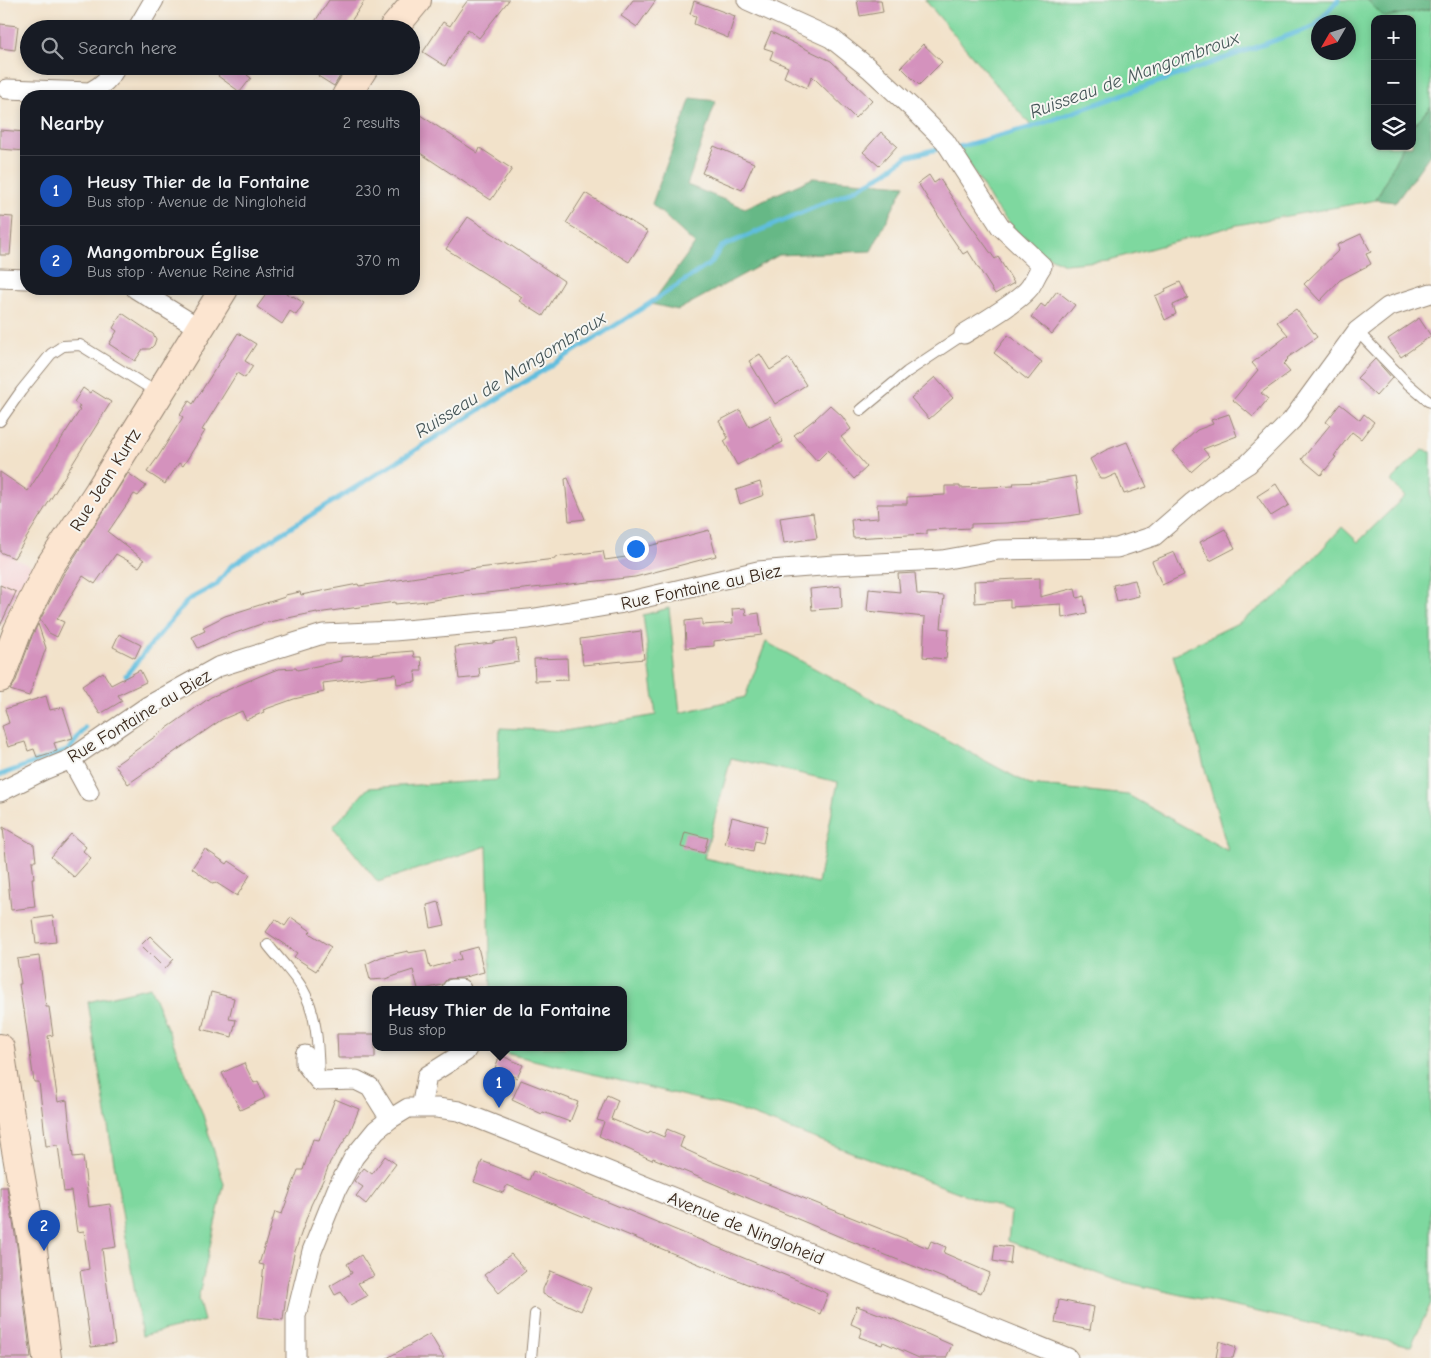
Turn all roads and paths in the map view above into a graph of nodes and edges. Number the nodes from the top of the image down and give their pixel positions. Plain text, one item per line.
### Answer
1 (142, 0) edge
2 (154, 0) edge
3 (417, 0) edge
4 (747, 0) edge
5 (140, 20) edge
6 (142, 20) edge
7 (400, 20) edge
8 (112, 75) edge
9 (359, 75) edge
10 (8, 89) dead end
11 (35, 90) edge
12 (94, 90) edge
13 (350, 90) edge
14 (0, 278) edge
15 (20, 278) edge
16 (1431, 293) edge
17 (146, 295) edge
18 (220, 295) edge
19 (199, 328) junction
20 (1357, 331) junction
21 (964, 334) joint
22 (159, 394) junction
23 (1431, 402) edge
24 (861, 410) dead end
25 (0, 421) edge
26 (0, 678) edge
27 (71, 759) junction
28 (0, 792) edge
29 (89, 792) dead end
30 (268, 945) dead end
31 (0, 1048) edge
32 (466, 1051) edge
33 (305, 1055) dead end
34 (319, 1081) junction
35 (421, 1108) junction
36 (390, 1119) junction
37 (535, 1314) dead end
38 (47, 1358) edge
39 (296, 1358) edge
40 (531, 1358) edge
41 (1068, 1358) edge

1 - 5 street
2 - 6 street
3 - 7 main road
4 - 21 street
8 - 12 street
9 - 13 main road
10 - 11 street
14 - 15 street
16 - 20 street, Rue Fontaine au Biez
17 - 19 street
18 - 19 main road, Rue Jean Kurtz
19 - 22 main road, Rue Jean Kurtz
20 - 23 lane
20 - 27 street, Rue Fontaine au Biez
21 - 24 lane
22 - 25 lane
22 - 26 main road, Rue Jean Kurtz
27 - 28 street, Rue Fontaine au Biez
27 - 29 street
30 - 34 lane
31 - 38 main road
32 - 35 street
33 - 34 street
34 - 36 street
35 - 36 street, Avenue de Ningloheid
35 - 41 street, Avenue de Ningloheid
36 - 39 street, Avenue de Ningloheid
37 - 40 lane

